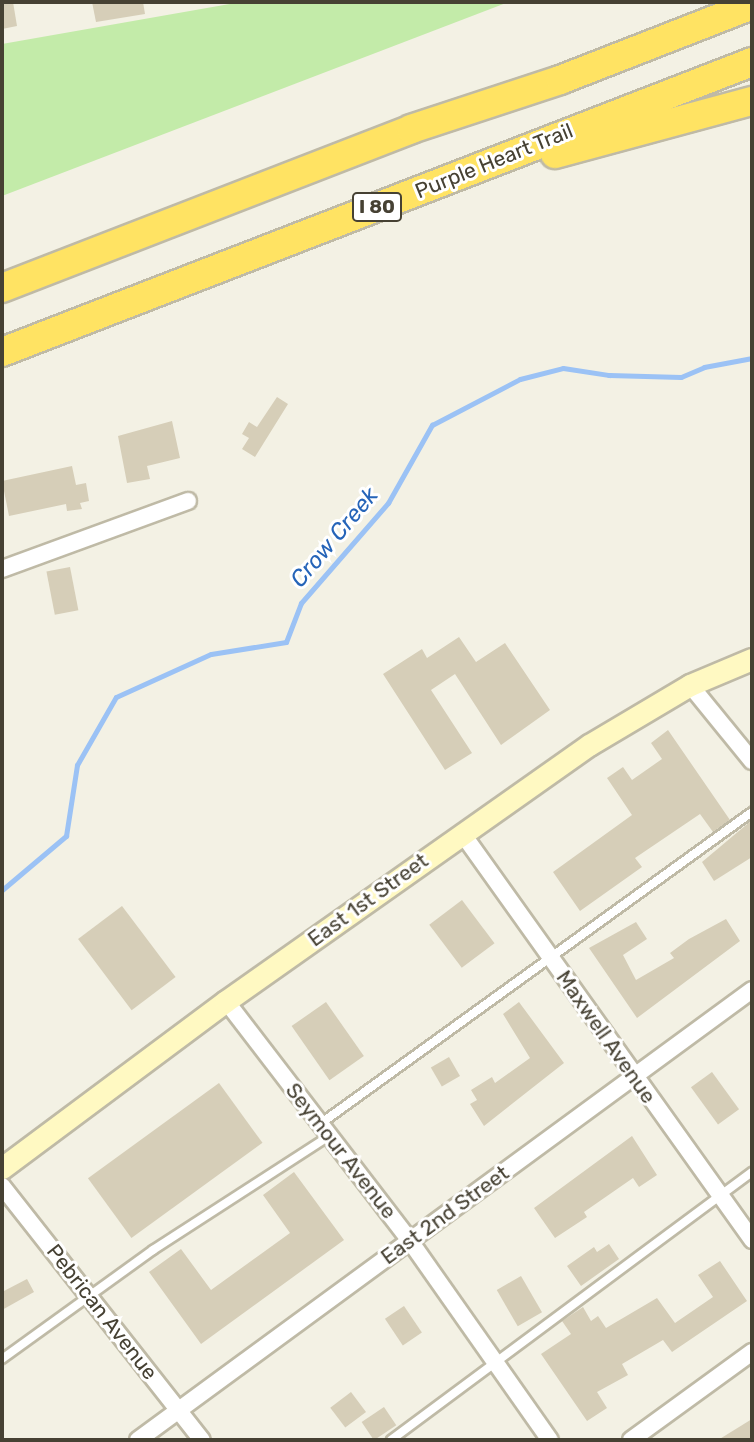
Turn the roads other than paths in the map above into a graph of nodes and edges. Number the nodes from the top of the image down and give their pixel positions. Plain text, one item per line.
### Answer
1 (721, 2) edge
2 (752, 5) edge
3 (752, 62) edge
4 (560, 80) junction
5 (752, 101) edge
6 (319, 230) junction
7 (2, 288) edge
8 (2, 352) edge
9 (188, 501) dead end
10 (2, 569) edge
11 (752, 659) edge
12 (690, 685) junction
13 (752, 761) edge
14 (752, 812) edge
15 (462, 833) junction
16 (550, 958) junction
17 (752, 990) edge
18 (226, 1002) junction
19 (634, 1077) junction
20 (325, 1130) junction
21 (2, 1168) edge
22 (752, 1172) edge
23 (2, 1186) edge
24 (720, 1196) junction
25 (752, 1240) edge
26 (410, 1241) junction
27 (89, 1295) junction
28 (752, 1352) edge
29 (2, 1359) edge
30 (495, 1363) junction
31 (179, 1410) junction
32 (138, 1440) edge
33 (202, 1440) edge
34 (391, 1440) edge
35 (550, 1440) edge
36 (631, 1440) edge

1 - 4 highway
2 - 4 highway
3 - 6 highway, Purple Heart Trail / I 80
4 - 7 highway
5 - 6 highway
6 - 8 highway, Purple Heart Trail / I 80
9 - 10 street
11 - 12 street, East 1st Street
12 - 13 street
12 - 15 street, East 1st Street
14 - 16 lane
15 - 16 street, Maxwell Avenue
15 - 18 street, East 1st Street
16 - 19 street, Maxwell Avenue
16 - 20 lane
17 - 19 street, East 2nd Street
18 - 20 street, Seymour Avenue
18 - 21 street, East 1st Street
19 - 24 street, Maxwell Avenue
19 - 26 street, East 2nd Street
20 - 26 street, Seymour Avenue
20 - 27 lane
22 - 24 lane
23 - 27 street, Pebrican Avenue
24 - 25 street, Maxwell Avenue
24 - 30 lane
26 - 30 street, Seymour Avenue
26 - 31 street, East 2nd Street
27 - 29 lane
27 - 31 street, Pebrican Avenue
28 - 36 street
30 - 34 lane
30 - 35 street, Seymour Avenue
31 - 32 street, East 2nd Street
31 - 33 street, Pebrican Avenue

